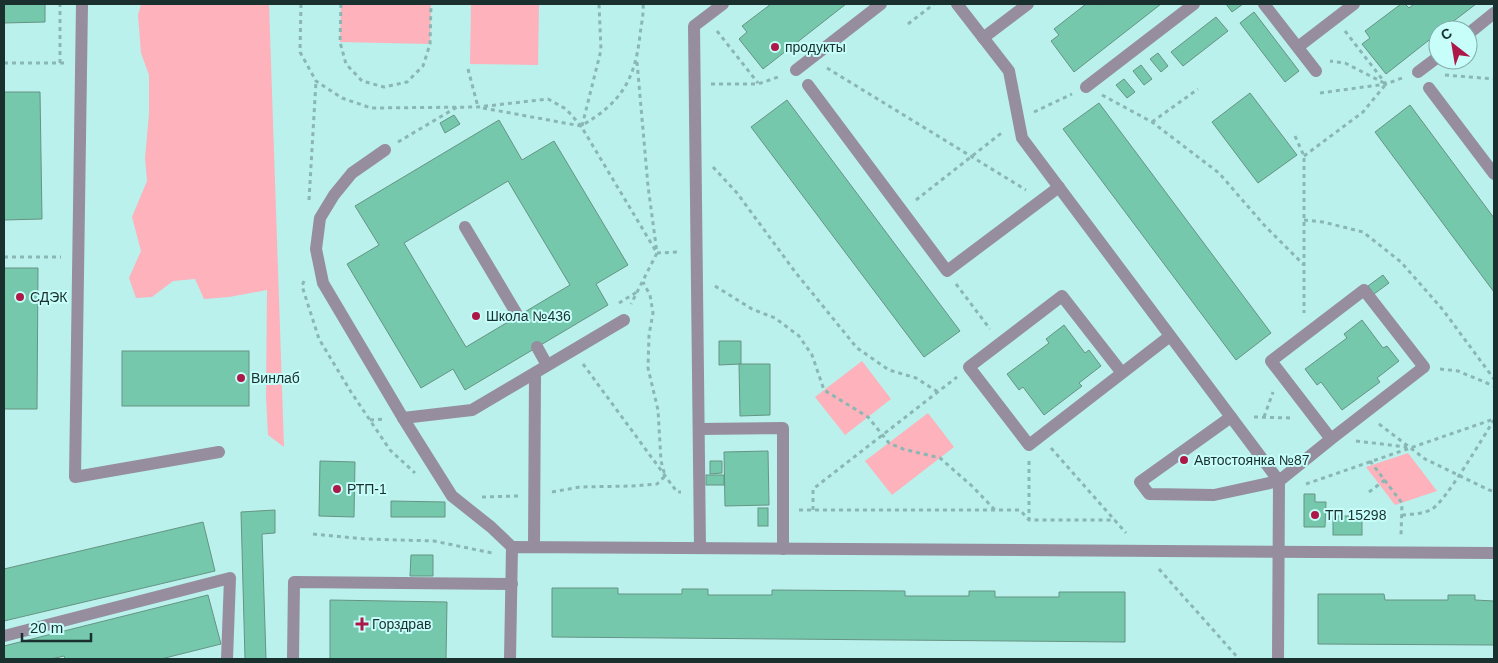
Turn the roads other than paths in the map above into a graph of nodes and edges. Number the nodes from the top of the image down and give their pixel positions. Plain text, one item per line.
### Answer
1 (82, 4) edge
2 (723, 4) edge
3 (881, 4) edge
4 (957, 4) edge
5 (1028, 4) edge
6 (1194, 4) edge
7 (1264, 4) edge
8 (1354, 4) edge
9 (1494, 13) edge
10 (1478, 26) edge
11 (983, 38) junction
12 (1298, 47) junction
13 (1428, 64) edge
14 (796, 70) road end
15 (1316, 71) dead end
16 (1418, 72) dead end
17 (808, 85) dead end
18 (1086, 87) road end
19 (1429, 88) dead end
20 (385, 150) road end
21 (1494, 174) edge
22 (1059, 187) junction
23 (465, 227) dead end
24 (518, 316) dead end
25 (624, 320) road end
26 (1170, 336) junction
27 (537, 348) dead end
28 (547, 365) junction
29 (535, 373) junction
30 (1122, 373) junction
31 (1231, 417) junction
32 (403, 418) junction
33 (699, 429) junction
34 (1332, 439) junction
35 (219, 452) dead end
36 (1279, 487) junction
37 (534, 547) junction
38 (700, 548) junction
39 (783, 549) junction
40 (512, 550) junction
41 (1278, 552) junction
42 (1494, 553) edge
43 (512, 584) junction
44 (4, 636) edge
45 (227, 659) edge
46 (293, 659) edge
47 (510, 659) edge
48 (1278, 659) edge

1 - 35 lane
2 - 33 lane
3 - 14 lane
4 - 11 lane
5 - 11 lane
6 - 18 lane
7 - 12 lane
8 - 12 lane
9 - 10 lane
11 - 22 lane
12 - 15 lane
13 - 16 lane
17 - 22 lane
19 - 21 lane
20 - 32 lane
22 - 26 lane
23 - 24 lane
25 - 28 lane
26 - 30 lane
26 - 31 lane
27 - 28 lane
28 - 29 lane
29 - 32 lane
29 - 37 lane
30 - 30 lane
31 - 36 lane
31 - 36 lane
32 - 40 lane
33 - 38 lane
33 - 39 lane
34 - 34 lane
34 - 36 lane
36 - 41 lane
37 - 38 lane
37 - 40 lane
38 - 39 lane
39 - 41 lane
40 - 43 lane
41 - 42 lane
41 - 48 lane
43 - 46 lane
43 - 47 lane
44 - 45 lane

